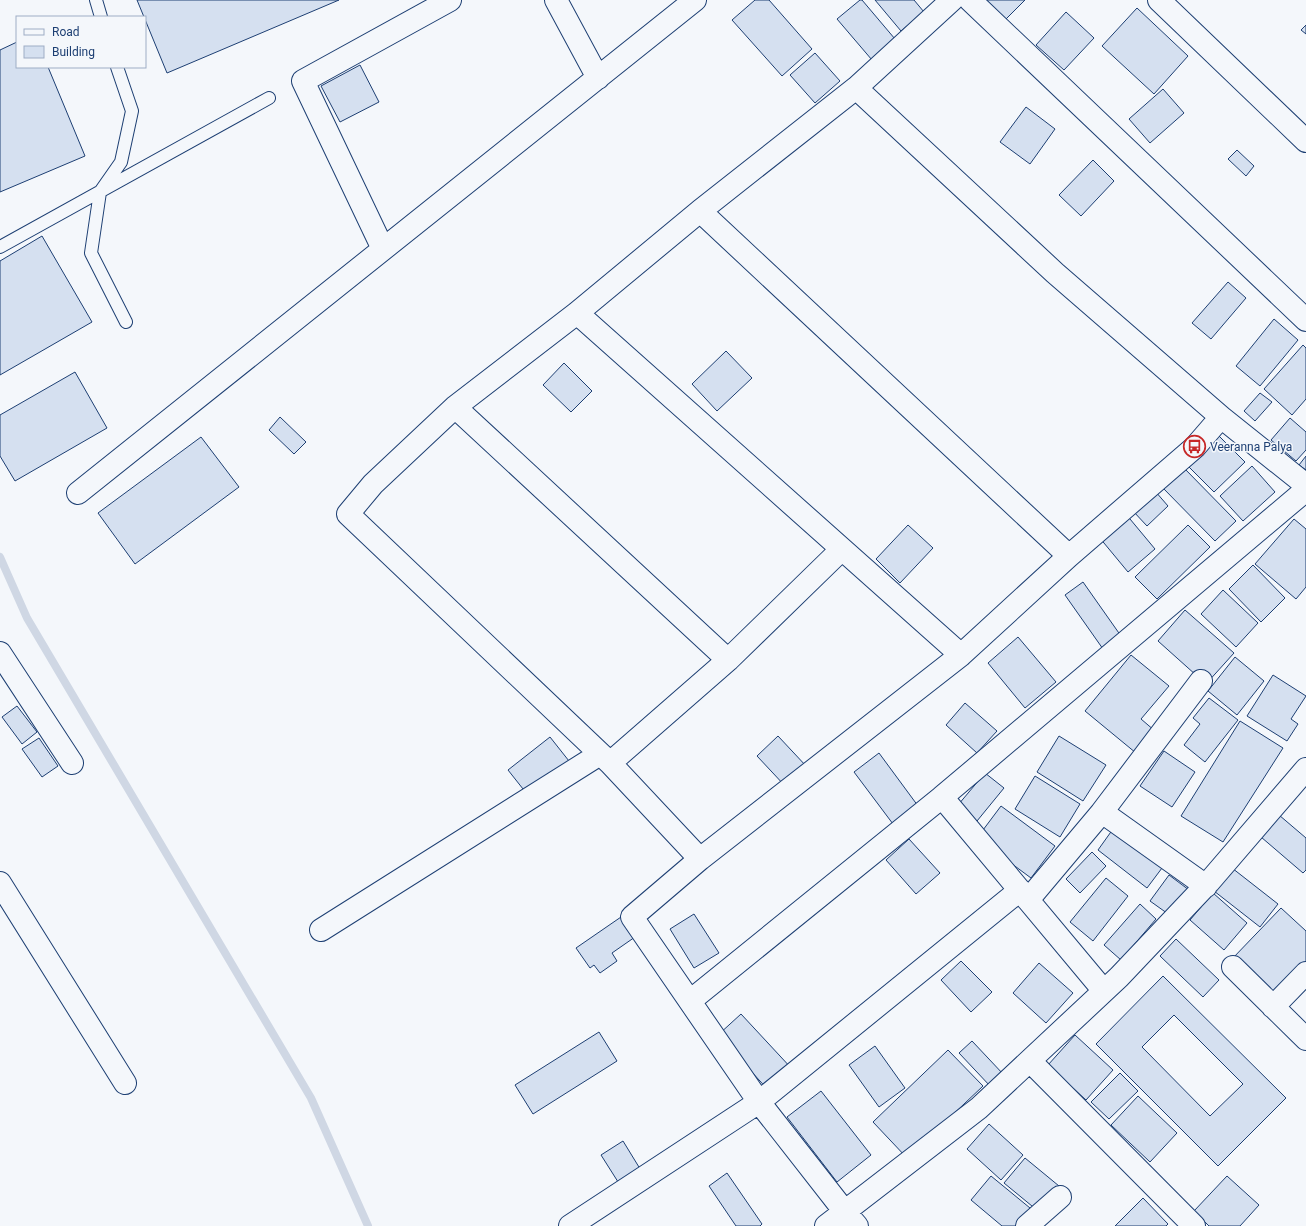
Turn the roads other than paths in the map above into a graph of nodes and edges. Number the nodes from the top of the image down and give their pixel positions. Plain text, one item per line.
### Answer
1 (96, 0) edge
2 (450, 0) edge
3 (556, 0) edge
4 (696, 0) edge
5 (952, 0) edge
6 (970, 0) edge
7 (1159, 0) edge
8 (101, 16) edge
9 (117, 68) edge
10 (598, 78) junction
11 (856, 88) junction
12 (269, 98) dead end
13 (1304, 138) edge
14 (100, 192) junction
15 (700, 211) junction
16 (0, 247) edge
17 (383, 249) junction
18 (577, 313) junction
19 (1306, 320) edge
20 (126, 322) dead end
21 (455, 407) junction
22 (1222, 416) junction
23 (1306, 485) edge
24 (1306, 490) edge
25 (78, 493) dead end
26 (842, 550) junction
27 (1069, 556) junction
28 (0, 653) edge
29 (961, 655) junction
30 (728, 660) junction
31 (1201, 681) dead end
32 (605, 758) junction
33 (72, 763) dead end
34 (1306, 769) edge
35 (942, 798) junction
36 (1102, 812) junction
37 (700, 859) junction
38 (1206, 886) junction
39 (1, 887) edge
40 (1024, 895) junction
41 (321, 930) dead end
42 (1233, 967) dead end
43 (1306, 973) edge
44 (1104, 990) junction
45 (690, 1001) junction
46 (1273, 1006) junction
47 (1306, 1039) edge
48 (1030, 1061) junction
49 (125, 1083) dead end
50 (759, 1102) junction
51 (1060, 1198) dead end
52 (851, 1219) edge
53 (570, 1226) edge
54 (826, 1226) edge
55 (1028, 1226) edge
56 (1194, 1226) edge

1 - 8 lane
2 - 17 street
3 - 10 street
4 - 10 street
5 - 11 street
6 - 19 street
7 - 13 street
9 - 14 lane
10 - 17 street
11 - 15 street
11 - 22 street
12 - 14 lane
14 - 16 lane
14 - 20 lane
15 - 18 street
15 - 27 street
17 - 25 street
18 - 21 street
18 - 26 street
21 - 30 street
21 - 32 street
22 - 23 street
22 - 27 street
24 - 35 street
26 - 29 street
26 - 30 street
27 - 29 street
28 - 33 street
29 - 37 street
30 - 32 street
31 - 36 street
32 - 37 street
32 - 41 street
34 - 38 street
35 - 40 street
35 - 45 street
36 - 38 street
36 - 40 street
37 - 45 street
38 - 44 street
39 - 49 street
40 - 44 street
40 - 50 street
42 - 46 street
43 - 46 street
44 - 48 street
45 - 50 street
46 - 47 street
48 - 52 street
48 - 56 street
50 - 52 street
50 - 53 street
51 - 55 street
52 - 54 street

